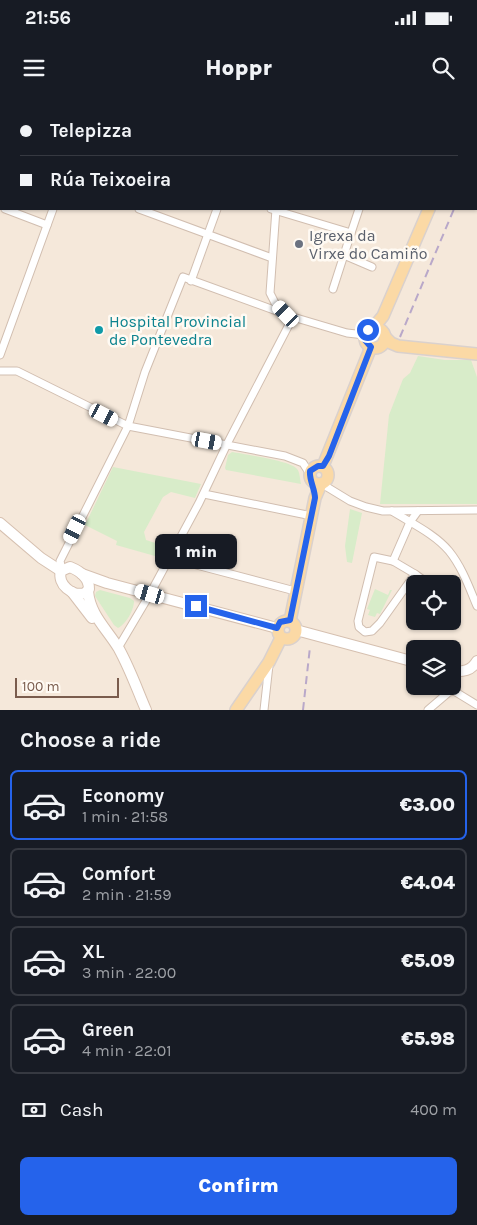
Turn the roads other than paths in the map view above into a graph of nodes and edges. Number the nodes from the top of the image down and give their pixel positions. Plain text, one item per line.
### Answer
1 (8, 210) edge
2 (53, 210) edge
3 (142, 210) edge
4 (217, 210) edge
5 (274, 210) edge
6 (359, 210) edge
7 (429, 210) edge
8 (47, 225) junction
9 (351, 233) junction
10 (208, 235) junction
11 (344, 255) junction
12 (272, 258) junction
13 (372, 266) dead end
14 (191, 281) junction
15 (333, 290) dead end
16 (290, 316) junction
17 (381, 328) junction
18 (364, 335) junction
19 (371, 347) junction
20 (477, 354) edge
21 (0, 355) edge
22 (0, 371) edge
23 (128, 426) junction
24 (227, 444) junction
25 (316, 480) junction
26 (334, 492) junction
27 (204, 494) junction
28 (315, 498) junction
29 (418, 510) junction
30 (477, 510) edge
31 (392, 511) junction
32 (312, 516) junction
33 (410, 522) junction
34 (0, 523) edge
35 (62, 557) junction
36 (41, 558) junction
37 (170, 558) junction
38 (393, 561) junction
39 (61, 573) junction
40 (82, 574) junction
41 (415, 574) joint
42 (107, 583) junction
43 (88, 590) junction
44 (295, 591) junction
45 (72, 592) junction
46 (150, 594) junction
47 (477, 606) edge
48 (293, 625) junction
49 (279, 633) junction
50 (109, 634) junction
51 (118, 648) junction
52 (406, 659) edge
53 (477, 661) edge
54 (269, 662) junction
55 (461, 671) edge
56 (477, 704) edge
57 (146, 710) edge
58 (236, 710) edge
59 (264, 710) edge
60 (428, 710) edge

1 - 8 street
2 - 8 street
3 - 10 street
4 - 10 street
5 - 9 street
5 - 12 street
6 - 9 street
7 - 17 main road
8 - 21 street
9 - 11 street
10 - 12 street
10 - 14 street
11 - 13 street
11 - 15 street
12 - 16 street
14 - 16 street
14 - 23 street
16 - 18 street
16 - 24 street
17 - 18 main road
17 - 19 main road
17 - 20 main road
18 - 19 main road
19 - 25 main road
22 - 23 street
23 - 24 street
23 - 35 street
24 - 25 street
24 - 27 street
25 - 26 street
25 - 28 main road
26 - 28 street
26 - 31 street
27 - 32 street
27 - 37 street
28 - 32 main road
29 - 30 street
29 - 31 street
29 - 33 street
31 - 33 street
32 - 44 main road
33 - 38 street
33 - 47 street
34 - 36 main road
35 - 36 street
35 - 39 street
36 - 39 main road
37 - 44 street
37 - 46 street
38 - 41 street
38 - 41 street
39 - 40 main road
39 - 45 main road
40 - 42 main road
40 - 43 main road
42 - 43 main road
42 - 46 main road
43 - 45 main road
43 - 50 main road
44 - 48 main road
45 - 50 main road
46 - 49 main road
46 - 51 street
48 - 49 main road
48 - 49 main road
48 - 52 main road
49 - 54 main road
50 - 51 main road
51 - 57 main road
53 - 55 main road
54 - 58 main road
54 - 59 street
56 - 60 street

